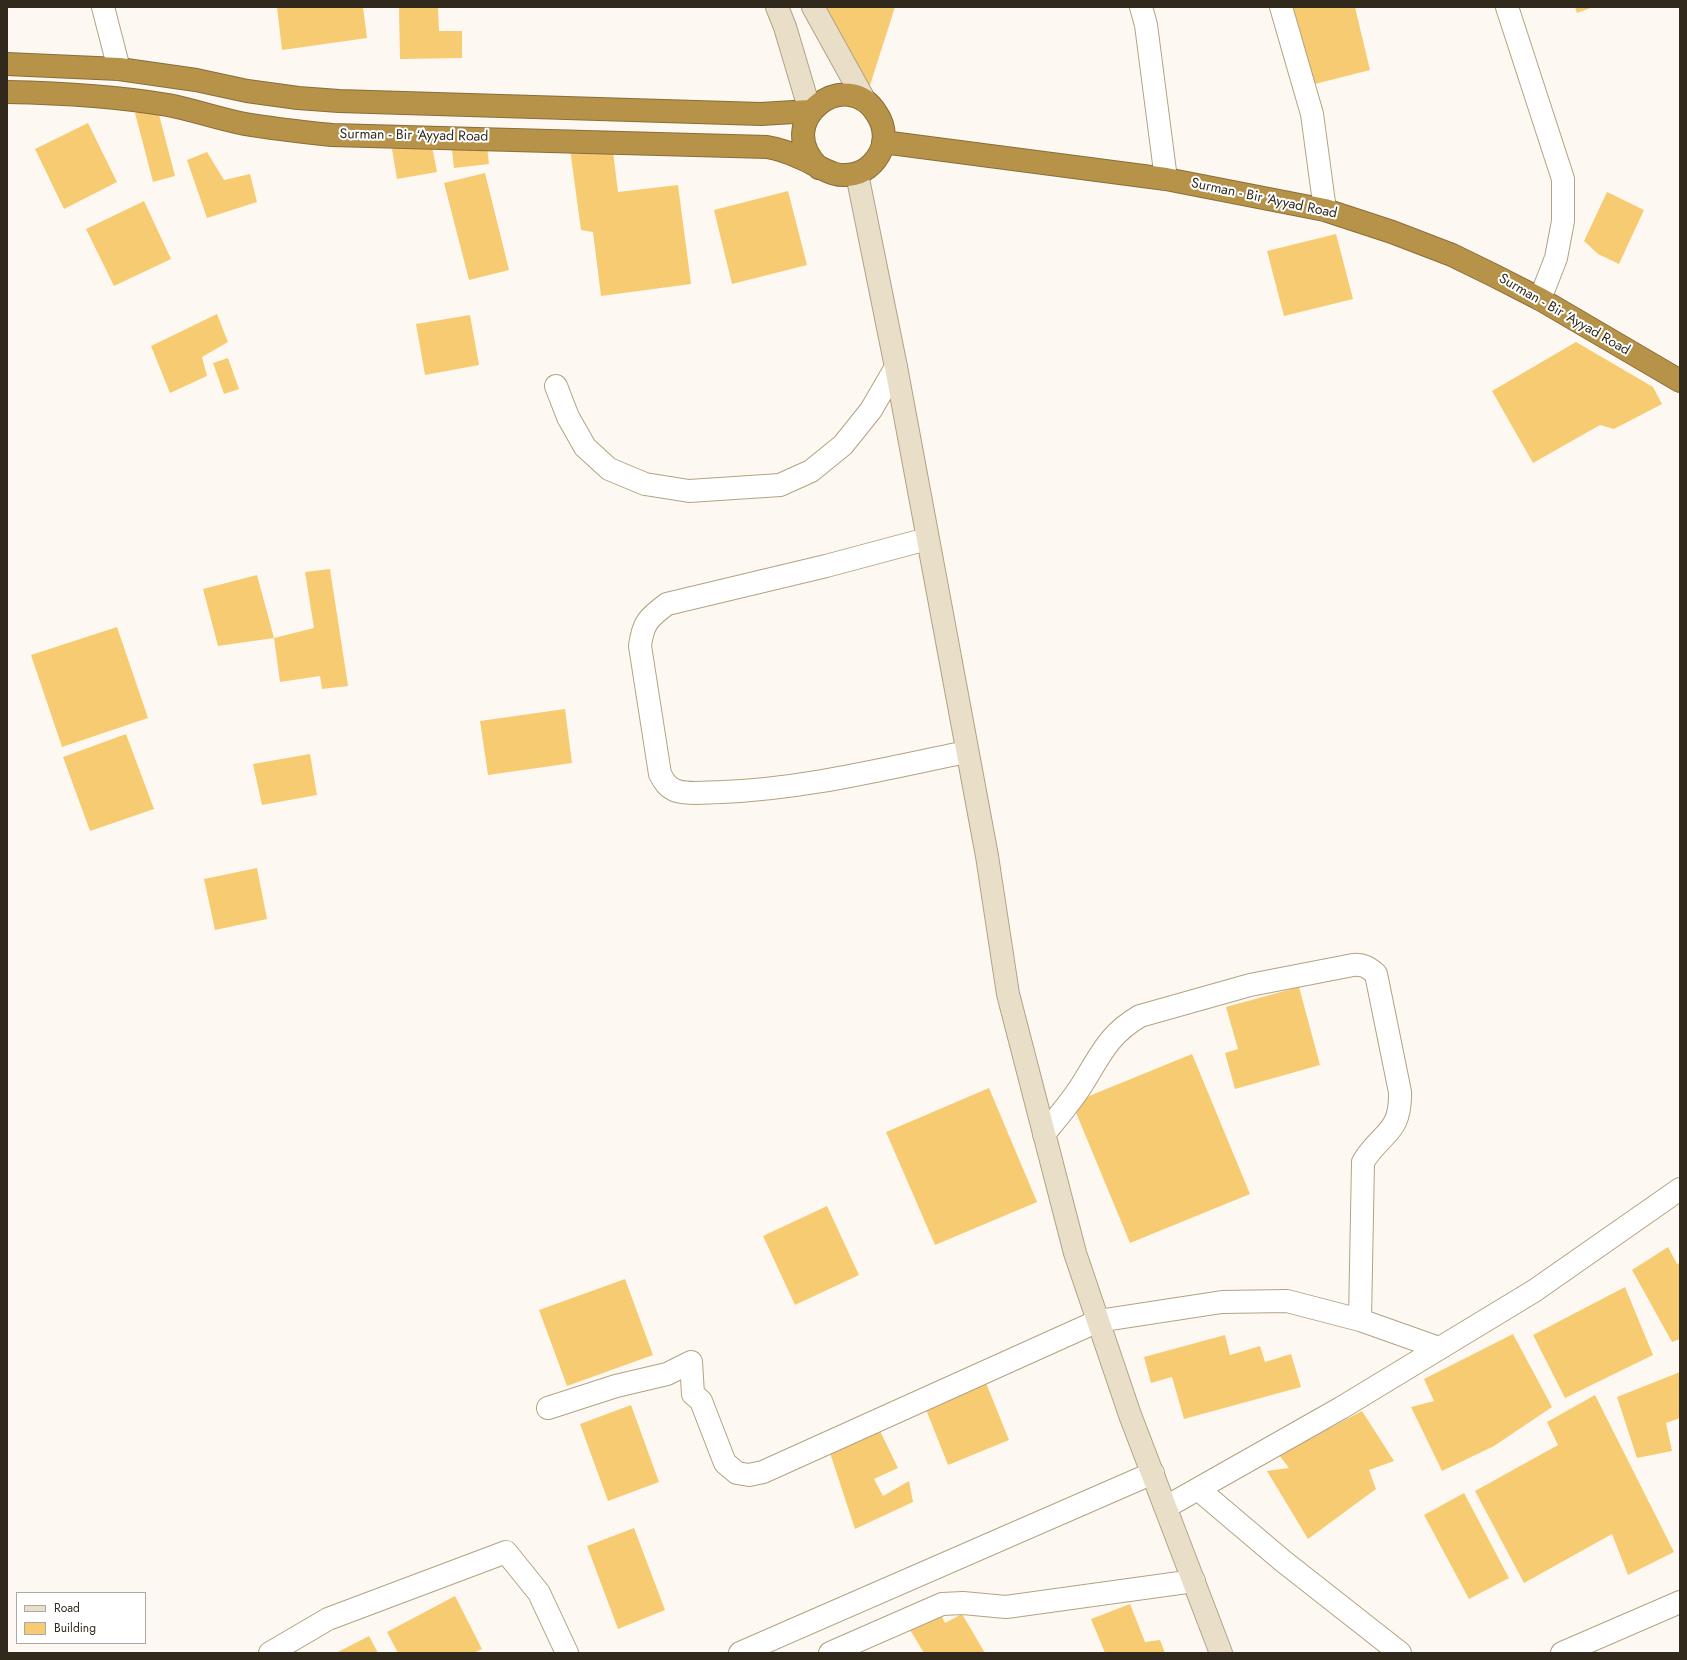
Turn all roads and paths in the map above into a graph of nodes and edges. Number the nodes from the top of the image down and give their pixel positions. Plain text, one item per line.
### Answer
1 (103, 7) edge
2 (777, 7) edge
3 (813, 7) edge
4 (1141, 7) edge
5 (1281, 7) edge
6 (1507, 7) edge
7 (7, 64) edge
8 (119, 69) junction
9 (7, 92) edge
10 (865, 101) junction
11 (810, 111) junction
12 (884, 142) junction
13 (819, 168) junction
14 (857, 174) junction
15 (1166, 180) junction
16 (1325, 210) junction
17 (1540, 299) junction
18 (896, 367) junction
19 (1680, 381) edge
20 (556, 386) dead end
21 (927, 539) junction
22 (967, 752) junction
23 (1044, 1134) junction
24 (1680, 1188) edge
25 (1098, 1320) junction
26 (1360, 1320) junction
27 (1439, 1348) junction
28 (548, 1408) dead end
29 (1153, 1473) junction
30 (1198, 1489) junction
31 (1166, 1507) junction
32 (1194, 1581) junction
33 (1680, 1602) edge
34 (270, 1653) edge
35 (568, 1653) edge
36 (740, 1653) edge
37 (830, 1653) edge
38 (1221, 1653) edge
39 (1400, 1653) edge
40 (1562, 1653) edge

1 - 8 street
2 - 11 street
3 - 10 street
4 - 15 street
5 - 16 street
6 - 17 street
7 - 8 highway
8 - 11 highway
9 - 13 highway, Surman - Bir ‘Ayyad Road
10 - 11 highway
10 - 12 highway
11 - 13 highway
12 - 14 highway
12 - 15 highway, Surman - Bir ‘Ayyad Road
13 - 14 highway
14 - 18 street
15 - 16 highway, Surman - Bir ‘Ayyad Road
16 - 17 highway, Surman - Bir ‘Ayyad Road
17 - 19 highway, Surman - Bir ‘Ayyad Road
18 - 20 street
18 - 21 street
21 - 22 street
21 - 22 street
22 - 23 street
23 - 25 street
23 - 26 street
24 - 27 street
25 - 26 street
25 - 28 street
25 - 29 street
26 - 27 street
27 - 30 street
29 - 31 street
29 - 36 street
30 - 31 street
30 - 39 street
31 - 32 street
32 - 37 street
32 - 38 street
33 - 40 street
34 - 35 street

